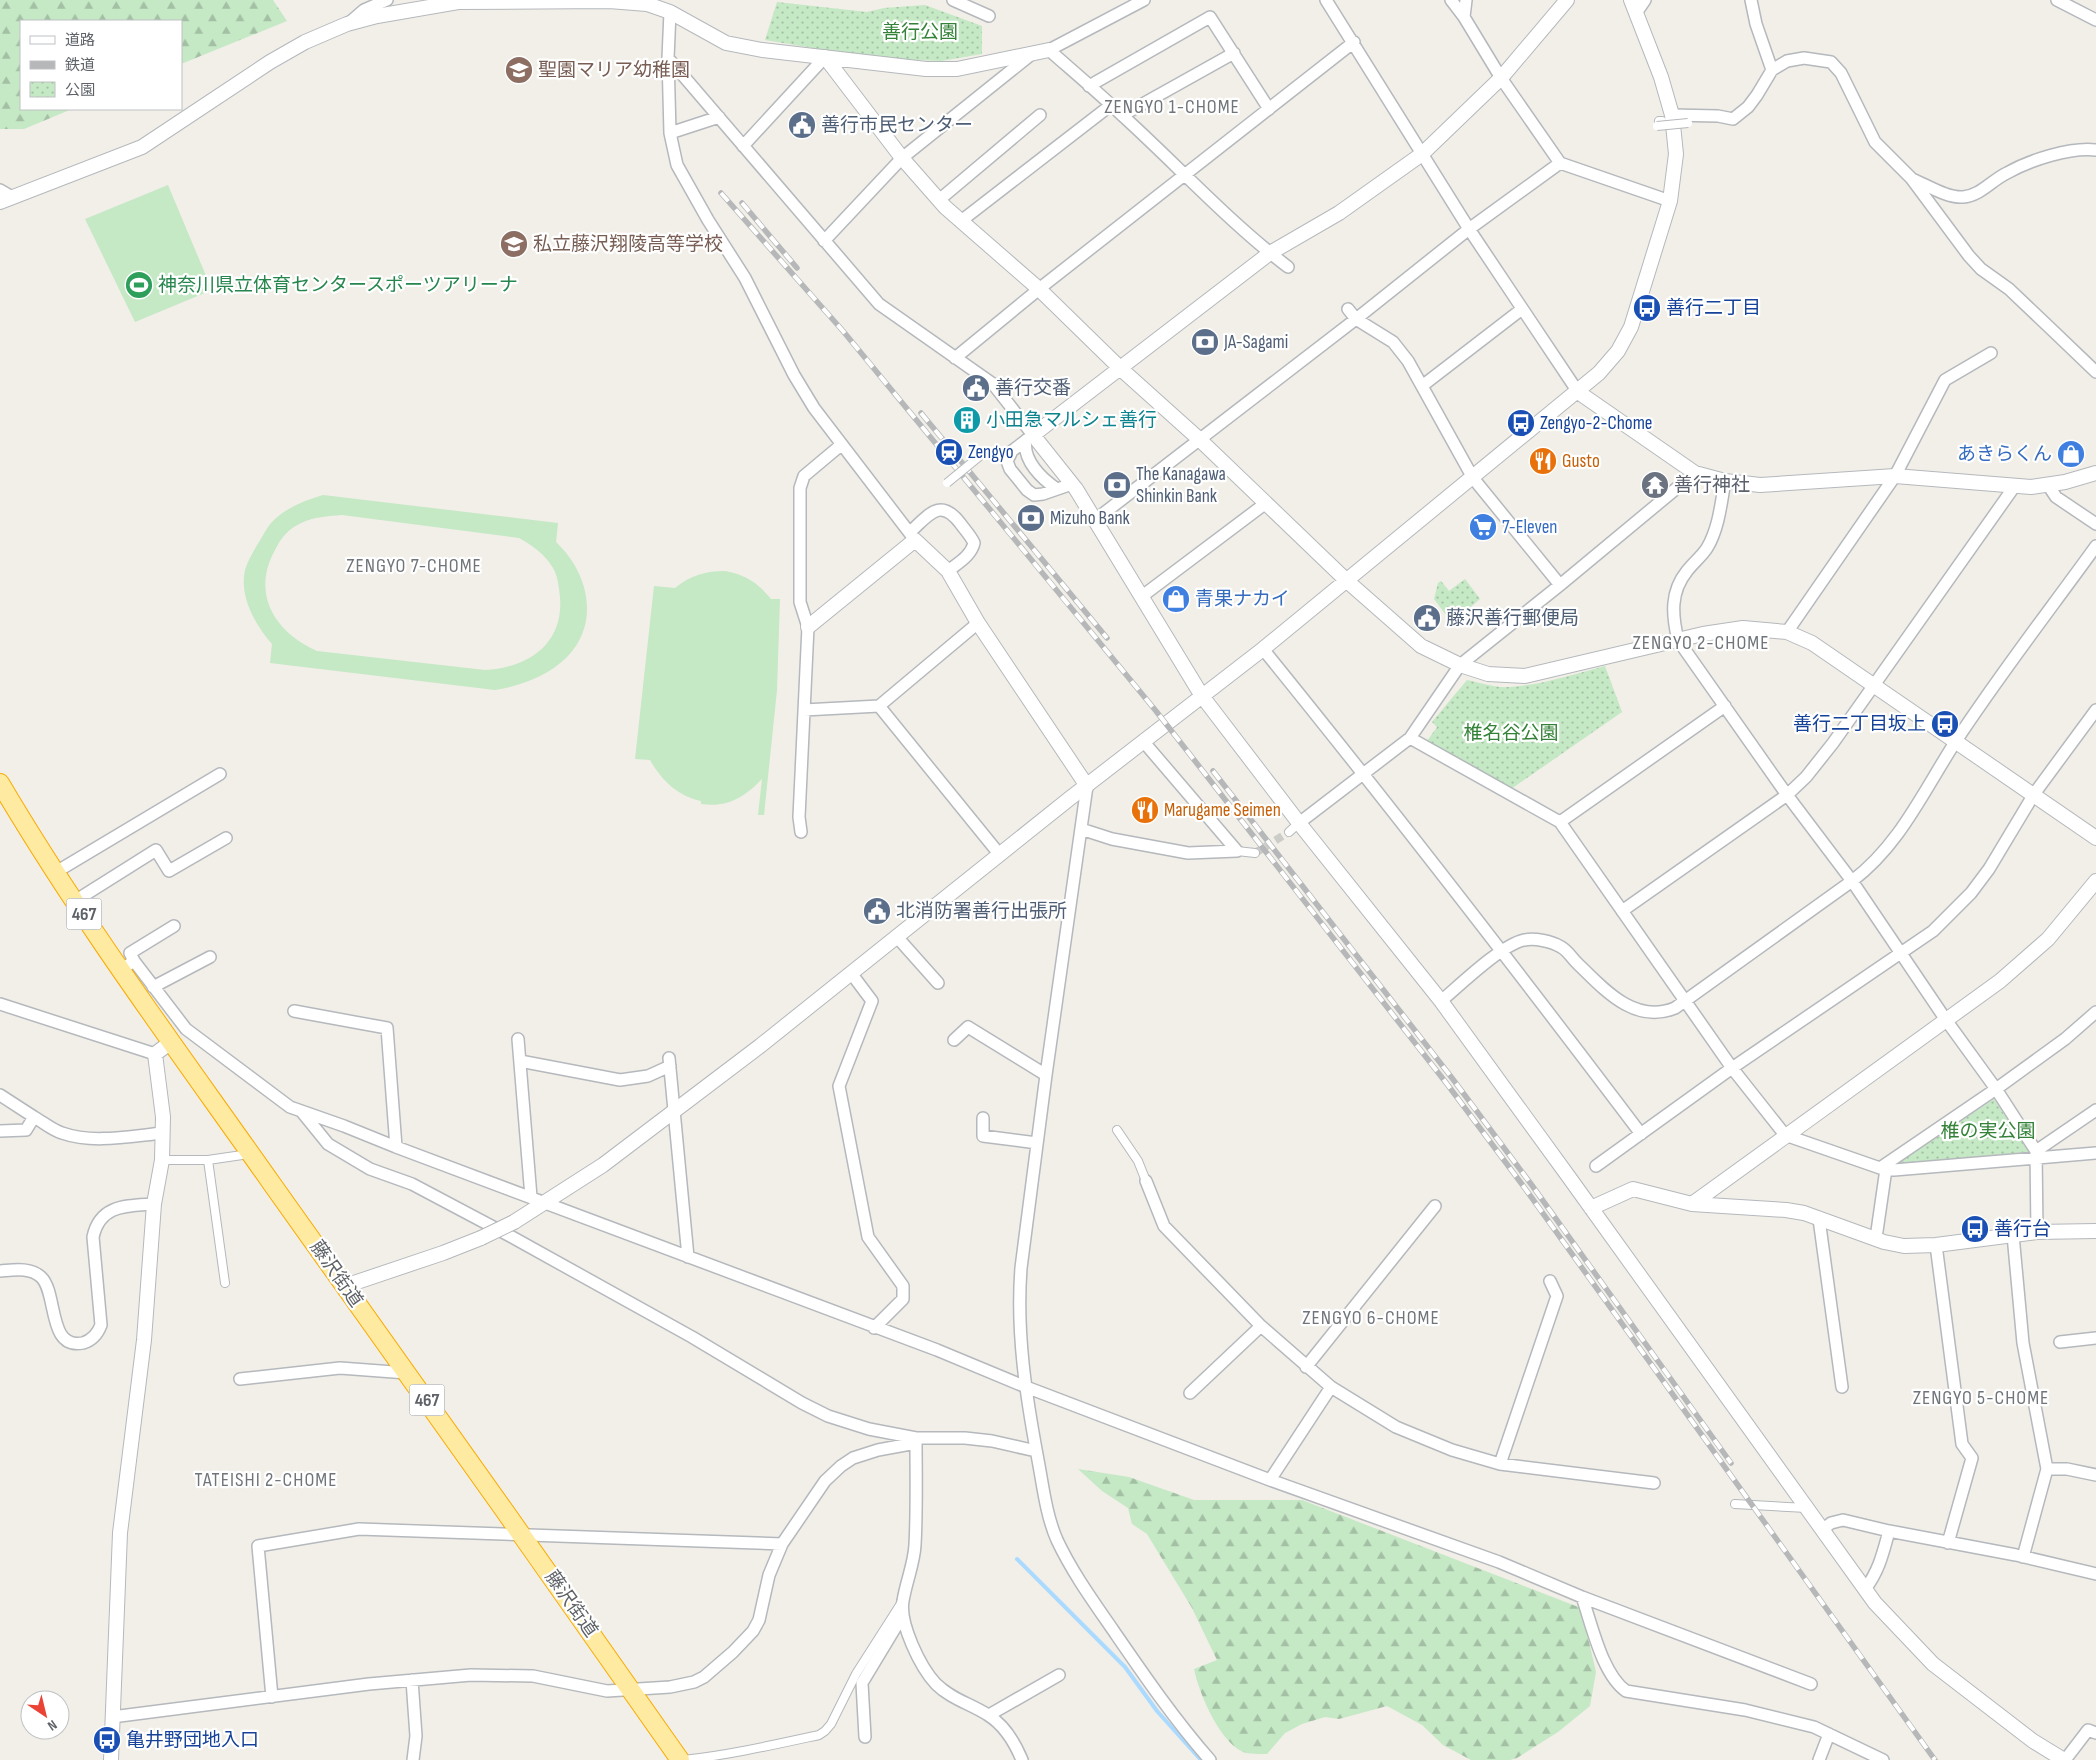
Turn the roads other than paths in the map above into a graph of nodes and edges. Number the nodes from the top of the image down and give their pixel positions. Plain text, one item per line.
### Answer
1 (387, 0) edge
2 (953, 0) edge
3 (1144, 0) edge
4 (1326, 0) edge
5 (1451, 0) edge
6 (1466, 0) edge
7 (1567, 0) edge
8 (1645, 0) edge
9 (1751, 0) edge
10 (2057, 0) edge
11 (1633, 6) edge
12 (670, 12) junction
13 (989, 16) dead end
14 (1464, 17) junction
15 (2096, 20) edge
16 (348, 24) junction
17 (1354, 42) junction
18 (1049, 50) junction
19 (1034, 52) junction
20 (1234, 53) junction
21 (825, 57) junction
22 (668, 58) junction
23 (1772, 70) junction
24 (1501, 78) junction
25 (1089, 86) junction
26 (1112, 105) junction
27 (1269, 109) junction
28 (1123, 115) junction
29 (1040, 116) dead end
30 (719, 117) junction
31 (1663, 121) junction
32 (1688, 123) dead end
33 (670, 134) junction
34 (742, 146) junction
35 (2096, 150) edge
36 (1422, 154) junction
37 (902, 158) junction
38 (1560, 163) junction
39 (1185, 176) junction
40 (1910, 178) junction
41 (4, 197) edge
42 (939, 200) junction
43 (1670, 201) junction
44 (961, 221) junction
45 (1469, 229) junction
46 (824, 240) junction
47 (1270, 253) junction
48 (1288, 267) dead end
49 (1039, 289) junction
50 (1348, 309) dead end
51 (1522, 309) junction
52 (1356, 319) junction
53 (1991, 353) dead end
54 (955, 358) junction
55 (1121, 369) junction
56 (2096, 372) edge
57 (1422, 386) junction
58 (1578, 392) junction
59 (1030, 438) junction
60 (1199, 439) junction
61 (841, 445) junction
62 (986, 451) dead end
63 (1695, 473) junction
64 (2096, 473) edge
65 (1895, 476) junction
66 (1473, 478) junction
67 (1725, 481) junction
68 (947, 483) dead end
69 (1072, 484) junction
70 (2048, 485) junction
71 (2014, 487) junction
72 (1056, 489) junction
73 (1266, 503) junction
74 (1095, 520) junction
75 (2096, 524) edge
76 (912, 536) junction
77 (2096, 546) edge
78 (948, 571) junction
79 (1347, 580) junction
80 (1560, 585) junction
81 (1141, 597) junction
82 (978, 623) junction
83 (808, 627) junction
84 (1787, 632) junction
85 (1678, 640) junction
86 (1263, 649) junction
87 (1460, 665) junction
88 (1875, 685) junction
89 (1202, 696) junction
90 (879, 706) junction
91 (1725, 706) junction
92 (804, 710) junction
93 (2096, 710) edge
94 (1410, 738) junction
95 (1956, 741) junction
96 (1143, 742) junction
97 (1364, 773) junction
98 (220, 774) dead end
99 (0, 783) edge
100 (1087, 786) junction
101 (2034, 794) junction
102 (1787, 795) junction
103 (1560, 822) junction
104 (1294, 828) junction
105 (1081, 829) junction
106 (801, 832) dead end
107 (226, 838) dead end
108 (2096, 838) edge
109 (1237, 851) junction
110 (1256, 853) tunnel mouth
111 (1000, 855) junction
112 (56, 872) junction
113 (1852, 881) junction
114 (2096, 881) edge
115 (75, 901) junction
116 (1622, 911) junction
117 (174, 926) dead end
118 (897, 937) junction
119 (1502, 950) junction
120 (1902, 953) junction
121 (210, 957) dead end
122 (128, 965) junction
123 (851, 973) junction
124 (938, 983) dead end
125 (153, 986) junction
126 (1441, 1001) junction
127 (1685, 1001) junction
128 (0, 1004) edge
129 (294, 1011) dead end
130 (2096, 1012) edge
131 (1946, 1020) junction
132 (518, 1039) dead end
133 (954, 1040) dead end
134 (171, 1042) junction
135 (155, 1054) junction
136 (520, 1060) junction
137 (1732, 1068) junction
138 (1046, 1075) junction
139 (1996, 1089) junction
140 (0, 1095) edge
141 (2096, 1110) edge
142 (675, 1111) junction
143 (302, 1112) junction
144 (34, 1117) junction
145 (983, 1118) dead end
146 (1117, 1130) dead end
147 (0, 1131) edge
148 (163, 1132) junction
149 (1641, 1134) junction
150 (1785, 1135) junction
151 (1037, 1143) junction
152 (396, 1147) junction
153 (251, 1153) junction
154 (2096, 1153) edge
155 (2036, 1155) junction
156 (162, 1160) junction
157 (208, 1160) junction
158 (1596, 1166) dead end
159 (1883, 1169) junction
160 (1146, 1181) joint
161 (531, 1197) junction
162 (545, 1203) junction
163 (154, 1204) junction
164 (1692, 1204) junction
165 (1435, 1206) dead end
166 (1591, 1208) junction
167 (1819, 1219) junction
168 (2096, 1231) edge
169 (2038, 1232) junction
170 (2013, 1235) junction
171 (1876, 1238) junction
172 (1936, 1245) junction
173 (688, 1257) junction
174 (0, 1271) edge
175 (1550, 1281) dead end
176 (225, 1282) dead end
177 (345, 1286) junction
178 (1261, 1326) junction
179 (874, 1328) junction
180 (2096, 1338) edge
181 (2060, 1342) dead end
182 (1306, 1367) junction
183 (407, 1373) junction
184 (240, 1379) dead end
185 (1026, 1387) junction
186 (1331, 1387) junction
187 (1842, 1387) dead end
188 (1190, 1393) dead end
189 (916, 1440) junction
190 (1036, 1451) junction
191 (1500, 1464) junction
192 (2047, 1469) junction
193 (2096, 1475) edge
194 (1270, 1480) junction
195 (1654, 1483) dead end
196 (1735, 1504) dead end
197 (1807, 1508) junction
198 (1822, 1530) junction
199 (1889, 1531) junction
200 (522, 1534) junction
201 (1948, 1543) junction
202 (782, 1544) junction
203 (2023, 1557) junction
204 (2096, 1574) edge
205 (1865, 1589) junction
206 (1582, 1597) junction
207 (903, 1601) junction
208 (903, 1616) junction
209 (1059, 1675) dead end
210 (412, 1680) junction
211 (1811, 1684) dead end
212 (631, 1690) junction
213 (272, 1697) junction
214 (989, 1715) junction
215 (112, 1717) junction
216 (2096, 1733) edge
217 (1829, 1734) junction
218 (865, 1737) dead end
219 (112, 1760) edge
220 (413, 1760) edge
221 (682, 1760) edge
222 (1022, 1760) edge
223 (1210, 1760) edge
224 (1819, 1760) edge
225 (1883, 1760) edge
226 (2064, 1760) edge

1 - 16 street
2 - 13 street
3 - 18 street
4 - 17 street
5 - 14 street
6 - 14 street
7 - 24 street
8 - 11 street
9 - 23 street
10 - 15 street
11 - 31 street
12 - 16 street
12 - 21 street
12 - 22 street
14 - 24 street
16 - 41 street
17 - 27 street
17 - 36 street
18 - 19 street
18 - 25 street
19 - 21 street
19 - 37 street
20 - 25 street
20 - 27 street
20 - 28 street
21 - 34 street
21 - 37 street
22 - 30 street
22 - 33 street
23 - 31 street
23 - 40 street
24 - 36 street
24 - 38 street
25 - 26 street
26 - 28 street
26 - 44 street
27 - 39 street
28 - 39 street
29 - 42 street
30 - 33 street
30 - 34 street
31 - 32 street, bridge
31 - 43 street
33 - 61 street
34 - 46 street
35 - 40 street
36 - 45 street
36 - 47 street
37 - 42 street
37 - 46 street
38 - 43 street
38 - 45 street
39 - 47 street
39 - 49 street
40 - 56 street
42 - 44 street
43 - 58 street
44 - 49 street
45 - 51 street
45 - 52 street
46 - 54 street
47 - 48 street
47 - 55 street
49 - 54 street
49 - 55 street
50 - 52 street
51 - 57 street
51 - 58 street
52 - 57 street
52 - 60 street
53 - 65 street
54 - 59 street
55 - 59 street
55 - 60 street
57 - 66 street
58 - 63 street
58 - 66 street
59 - 69 street
59 - 72 street
59 - 72 street
60 - 73 street
60 - 74 street
61 - 76 street
61 - 83 street
62 - 68 street, bridge
63 - 67 street
63 - 80 street
64 - 70 street
65 - 67 street
65 - 71 street
65 - 84 street
66 - 79 street
66 - 80 street
67 - 85 street
69 - 72 street
69 - 74 street
70 - 71 street
70 - 75 street
71 - 88 street
73 - 79 street
73 - 81 street
74 - 81 street
76 - 78 street
76 - 78 street
76 - 83 street
77 - 95 street
78 - 82 street
79 - 86 street
79 - 87 street
80 - 87 street
81 - 89 street
82 - 90 street
82 - 100 street
83 - 92 street
84 - 85 street
84 - 88 street
85 - 87 street
85 - 91 street
86 - 89 street
86 - 97 street
87 - 94 street
88 - 95 street
88 - 102 street
89 - 96 street
89 - 104 street
90 - 92 street
90 - 111 street
91 - 102 street
91 - 103 street
92 - 106 street
93 - 101 street
94 - 97 street
94 - 103 street
95 - 101 street
95 - 113 street
96 - 100 street
96 - 109 street
97 - 104 street
97 - 119 street
98 - 112 street
99 - 112 highway, 藤沢街道 / 467
100 - 105 street
100 - 111 street
101 - 108 street
101 - 120 street
102 - 113 street
102 - 116 street
103 - 116 street
104 - 126 street
105 - 109 street
105 - 138 street
107 - 115 street
109 - 110 street
111 - 118 street
112 - 115 highway, 藤沢街道 / 467
113 - 120 street
113 - 127 street
114 - 131 street
115 - 122 highway, 藤沢街道 / 467
116 - 127 street
117 - 122 street
118 - 123 street
118 - 124 street
119 - 126 street
119 - 127 street
119 - 149 street
120 - 131 street
120 - 137 street
121 - 125 street
122 - 125 street
122 - 134 highway, 藤沢街道 / 467
123 - 142 street
123 - 179 street
125 - 143 street
126 - 166 street
127 - 137 street
128 - 135 street
129 - 152 street
130 - 139 street
131 - 139 street
131 - 150 street
132 - 136 street
133 - 138 street
134 - 135 street
134 - 153 highway, 藤沢街道 / 467
135 - 148 street
136 - 142 street
136 - 161 street
137 - 149 street
137 - 150 street
138 - 151 street
139 - 155 street
139 - 159 street
140 - 144 street
141 - 155 street
142 - 162 street
142 - 173 street
143 - 152 street
143 - 189 street
144 - 147 street
144 - 148 street
145 - 151 street
146 - 160 street
148 - 156 street
149 - 158 street
150 - 159 street
150 - 164 street
151 - 185 street
152 - 161 street
153 - 157 street
153 - 177 highway, 藤沢街道 / 467
154 - 155 street
155 - 159 street
155 - 169 street
156 - 157 street
156 - 163 street
157 - 176 street
159 - 171 street
160 - 178 street
161 - 162 street
162 - 173 street
162 - 177 street, bridge
163 - 174 street
163 - 215 street
164 - 166 street
164 - 167 street
165 - 182 street
166 - 197 street
167 - 171 street
167 - 187 street
168 - 169 street
169 - 170 street
170 - 172 street
170 - 192 street
171 - 172 street
172 - 201 street
173 - 179 street
175 - 191 street
177 - 183 highway, 藤沢街道 / 467
178 - 182 street
178 - 188 street
179 - 185 street
180 - 181 street
182 - 186 street
183 - 184 street
183 - 200 highway, 藤沢街道 / 467
185 - 190 street
185 - 194 street
186 - 191 street
186 - 194 street
189 - 190 street
189 - 202 street
189 - 207 street
190 - 223 street
191 - 195 street
192 - 193 street
192 - 203 street
194 - 206 street
196 - 197 street
197 - 198 street
198 - 199 street
198 - 205 street
199 - 201 street
199 - 205 street
200 - 202 street
200 - 212 highway, 藤沢街道 / 467
200 - 213 street
201 - 203 street
202 - 212 street
203 - 204 street
205 - 226 street
206 - 211 street
206 - 217 street
207 - 208 street
207 - 221 street
208 - 214 street
208 - 218 street
209 - 214 street
210 - 212 street
210 - 213 street
210 - 220 street
212 - 221 highway, 藤沢街道 / 467
213 - 215 street
214 - 222 street
215 - 219 street
216 - 226 street
217 - 224 street
217 - 225 street

